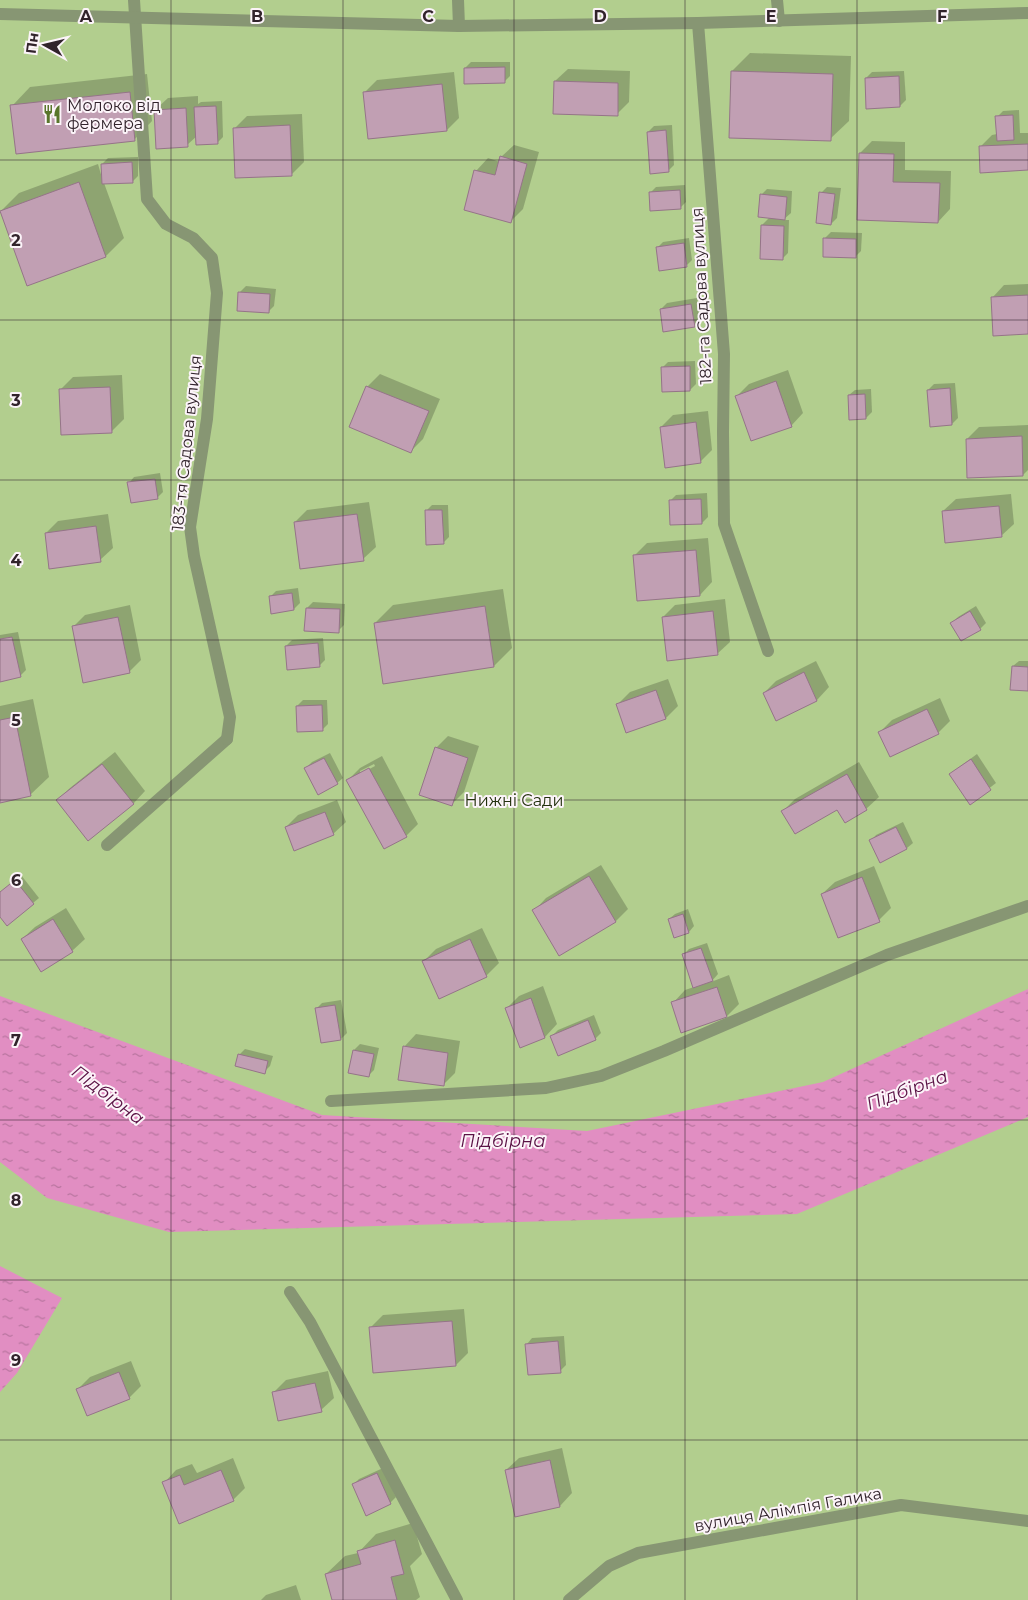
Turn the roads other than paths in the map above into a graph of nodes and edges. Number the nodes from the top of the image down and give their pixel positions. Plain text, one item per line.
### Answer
1 (134, 0) edge
2 (458, 0) edge
3 (777, 0) edge
4 (1028, 13) edge
5 (0, 14) edge
6 (135, 18) junction
7 (779, 22) junction
8 (698, 23) junction
9 (459, 26) junction
10 (768, 651) dead end
11 (106, 845) dead end
12 (1028, 906) edge
13 (331, 1101) dead end
14 (290, 1292) dead end
15 (1028, 1522) edge
16 (457, 1600) edge
17 (569, 1600) edge

1 - 6 street, 183-тя Садова вулиця
2 - 9 street
3 - 7 street
4 - 7 street
5 - 6 street
6 - 9 street
6 - 11 street, 183-тя Садова вулиця
7 - 8 street
8 - 9 street
8 - 10 street, 182-га Садова вулиця
12 - 13 street
14 - 16 street
15 - 17 street, вулиця Алімпія Галика

